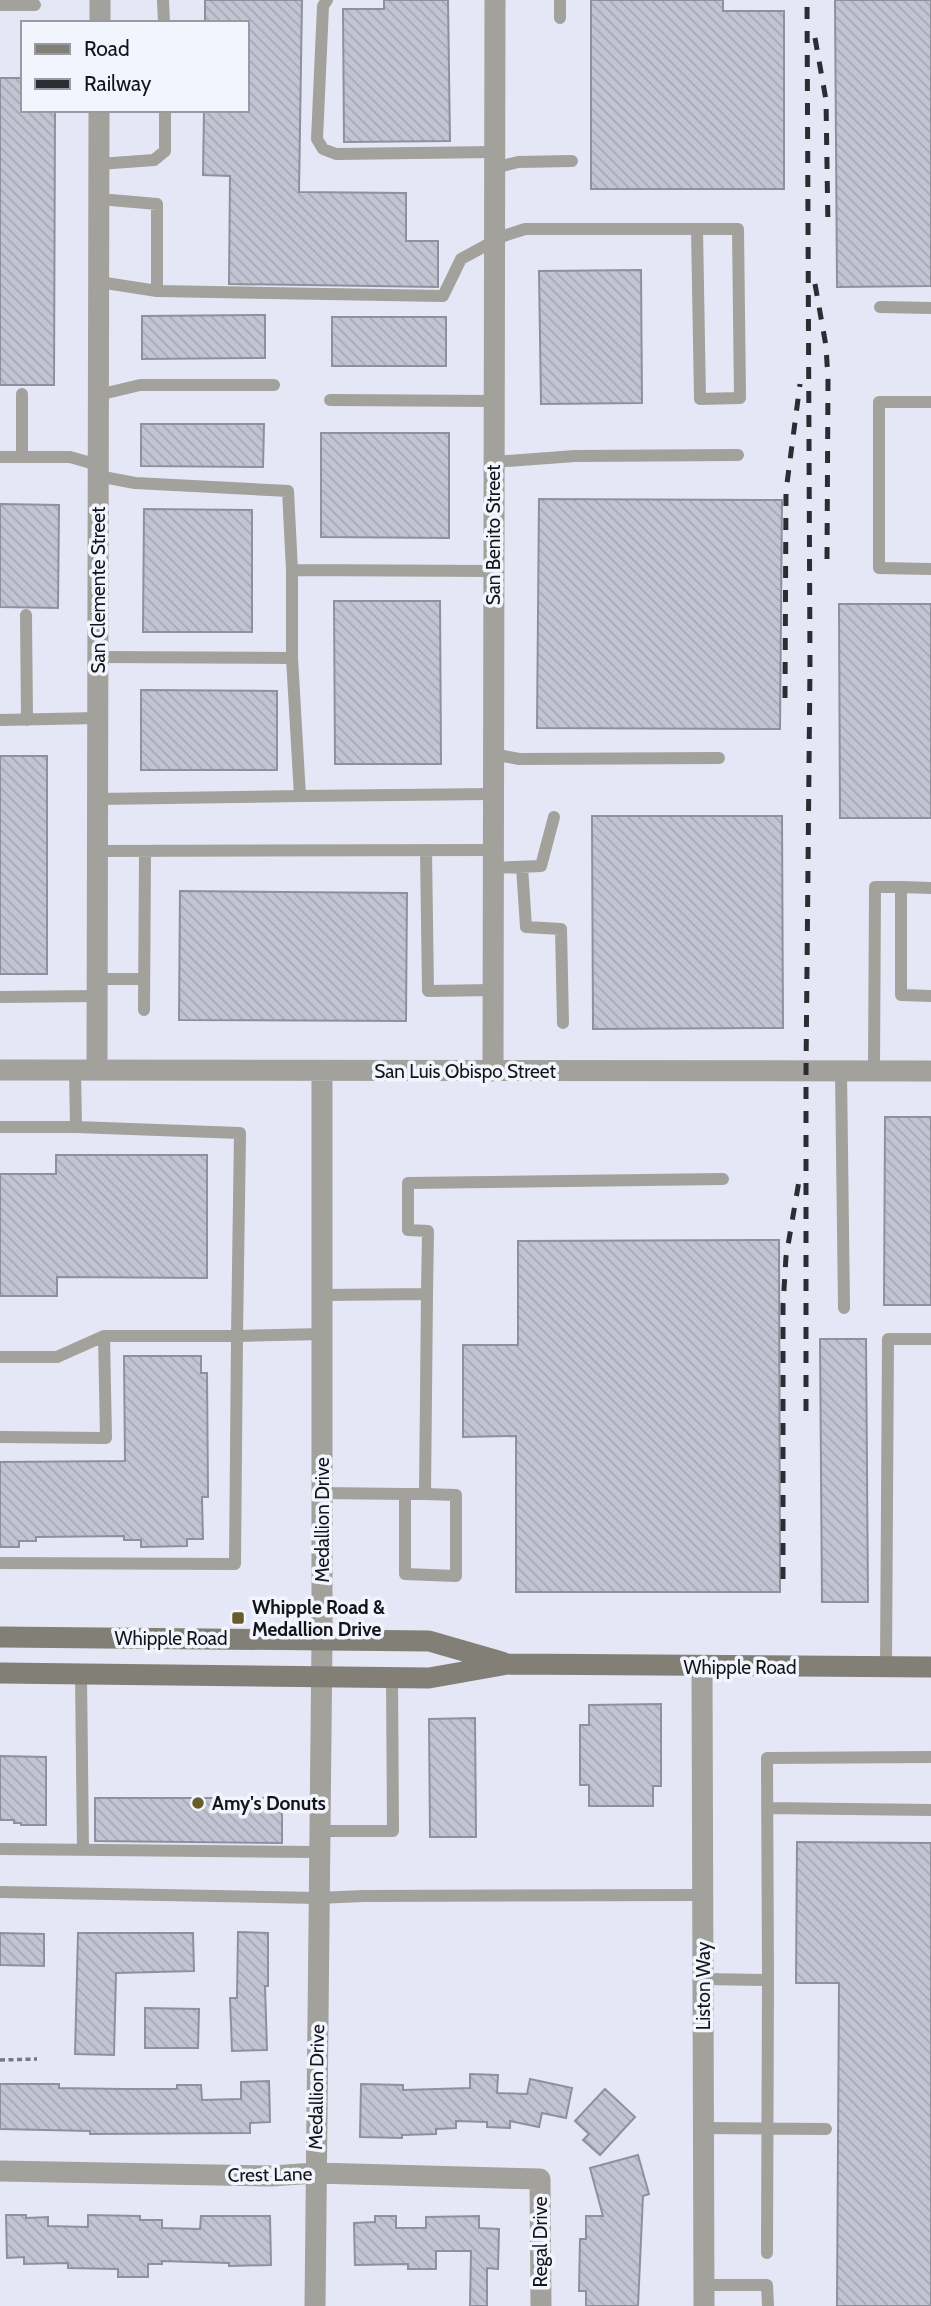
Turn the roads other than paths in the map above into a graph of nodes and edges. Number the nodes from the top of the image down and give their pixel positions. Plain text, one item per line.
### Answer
1 (100, 0) edge
2 (163, 0) edge
3 (327, 0) edge
4 (495, 0) edge
5 (560, 0) edge
6 (0, 5) edge
7 (35, 5) dead end
8 (560, 18) dead end
9 (100, 21) edge
10 (164, 21) edge
11 (99, 112) edge
12 (165, 112) edge
13 (494, 160) junction
14 (572, 161) dead end
15 (99, 164) junction
16 (99, 199) junction
17 (697, 229) junction
18 (494, 240) junction
19 (99, 282) junction
20 (157, 291) junction
21 (880, 307) dead end
22 (931, 308) edge
23 (274, 385) dead end
24 (22, 394) dead end
25 (99, 395) junction
26 (330, 400) dead end
27 (494, 401) junction
28 (931, 402) edge
29 (738, 455) dead end
30 (0, 457) edge
31 (22, 457) junction
32 (494, 462) junction
33 (98, 471) junction
34 (931, 569) edge
35 (292, 570) junction
36 (493, 571) junction
37 (26, 615) dead end
38 (98, 657) junction
39 (292, 659) junction
40 (98, 718) junction
41 (0, 720) edge
42 (27, 720) junction
43 (493, 754) junction
44 (719, 758) dead end
45 (493, 794) junction
46 (300, 796) junction
47 (97, 799) junction
48 (554, 817) dead end
49 (426, 850) junction
50 (97, 851) junction
51 (145, 851) junction
52 (493, 859) junction
53 (522, 867) junction
54 (901, 887) junction
55 (931, 888) edge
56 (144, 979) junction
57 (97, 988) junction
58 (493, 990) junction
59 (931, 996) edge
60 (0, 997) edge
61 (144, 1010) dead end
62 (563, 1023) dead end
63 (0, 1070) edge
64 (75, 1070) junction
65 (97, 1070) junction
66 (322, 1071) junction
67 (493, 1071) junction
68 (841, 1071) junction
69 (874, 1071) junction
70 (931, 1072) edge
71 (0, 1127) edge
72 (76, 1127) junction
73 (723, 1179) dead end
74 (427, 1294) junction
75 (322, 1295) junction
76 (844, 1308) dead end
77 (322, 1334) junction
78 (104, 1336) junction
79 (237, 1336) junction
80 (931, 1339) edge
81 (0, 1357) edge
82 (0, 1437) edge
83 (321, 1493) junction
84 (405, 1494) junction
85 (425, 1494) junction
86 (0, 1563) edge
87 (0, 1637) edge
88 (322, 1639) junction
89 (508, 1664) junction
90 (702, 1667) junction
91 (886, 1667) junction
92 (931, 1667) edge
93 (0, 1673) edge
94 (81, 1675) junction
95 (321, 1676) junction
96 (392, 1677) junction
97 (931, 1757) edge
98 (767, 1808) junction
99 (931, 1810) edge
100 (319, 1841) junction
101 (0, 1849) edge
102 (83, 1850) junction
103 (0, 1892) edge
104 (703, 1895) junction
105 (318, 1898) junction
106 (703, 1979) junction
107 (768, 1980) junction
108 (704, 2128) junction
109 (767, 2129) junction
110 (826, 2129) dead end
111 (0, 2171) edge
112 (315, 2173) junction
113 (540, 2179) joint
114 (767, 2253) dead end
115 (704, 2295) edge
116 (316, 2306) edge
117 (541, 2306) edge
118 (768, 2306) edge

1 - 9 street
2 - 10 lane
3 - 13 lane
4 - 13 street, San Benito Street
5 - 8 lane
6 - 7 lane
11 - 15 street, San Clemente Street
12 - 15 lane
13 - 14 lane
13 - 18 street, San Benito Street
15 - 16 street, San Clemente Street
16 - 19 street, San Clemente Street
16 - 20 lane
17 - 17 lane
17 - 18 lane
18 - 20 lane
18 - 27 street, San Benito Street
19 - 20 lane
19 - 25 street, San Clemente Street
21 - 22 lane
23 - 25 lane
24 - 31 lane
25 - 33 street, San Clemente Street
26 - 27 lane
27 - 32 street, San Benito Street
28 - 34 lane
29 - 32 lane
30 - 31 lane
31 - 33 lane
32 - 36 street, San Benito Street
33 - 35 lane
33 - 38 street, San Clemente Street
35 - 36 lane
35 - 39 lane
36 - 43 street, San Benito Street
37 - 42 lane
38 - 39 lane
38 - 40 street, San Clemente Street
39 - 46 lane
40 - 42 lane
40 - 47 street, San Clemente Street
41 - 42 lane
43 - 44 lane
43 - 45 street, San Benito Street
45 - 46 lane
45 - 52 street, San Benito Street
46 - 47 lane
47 - 50 street, San Clemente Street
48 - 53 lane
49 - 51 lane
49 - 52 lane
49 - 58 lane
50 - 51 lane
50 - 57 street, San Clemente Street
51 - 56 lane
52 - 53 lane
52 - 58 street, San Benito Street
53 - 62 lane
54 - 55 lane
54 - 59 lane
54 - 69 lane
56 - 57 lane
56 - 61 lane
57 - 60 lane
57 - 65 street, San Clemente Street
58 - 67 street, San Benito Street
63 - 64 street, San Luis Obispo Street
64 - 65 street, San Luis Obispo Street
64 - 72 lane
65 - 66 street, San Luis Obispo Street
66 - 67 street, San Luis Obispo Street
66 - 75 street, Medallion Drive
67 - 68 street, San Luis Obispo Street
68 - 69 street, San Luis Obispo Street
68 - 76 lane
69 - 70 street, San Luis Obispo Street
71 - 72 lane
72 - 79 lane
73 - 74 lane
74 - 75 lane
74 - 85 lane
75 - 77 street, Medallion Drive
77 - 79 lane
77 - 83 street, Medallion Drive
78 - 79 lane
78 - 81 lane
78 - 82 lane
79 - 86 lane
80 - 91 lane
83 - 84 lane
83 - 88 street, Medallion Drive
84 - 85 lane
84 - 85 lane
87 - 88 main road, Whipple Road
88 - 89 main road, Whipple Road
88 - 95 street, Medallion Drive
89 - 90 main road, Whipple Road
89 - 96 main road, Whipple Road
90 - 91 main road, Whipple Road
90 - 104 street, Liston Way
91 - 92 main road, Whipple Road
93 - 94 main road, Whipple Road
94 - 95 main road, Whipple Road
94 - 102 lane
95 - 96 main road, Whipple Road
95 - 100 street, Medallion Drive
96 - 100 lane
97 - 98 lane
98 - 99 lane
98 - 107 lane
100 - 102 lane
100 - 105 street, Medallion Drive
101 - 102 lane
103 - 105 lane
104 - 105 lane
104 - 106 street, Liston Way
105 - 112 street, Medallion Drive
106 - 107 lane
106 - 108 street, Liston Way
107 - 109 lane
108 - 109 lane
108 - 115 street, Liston Way
109 - 110 lane
109 - 114 lane
111 - 112 street, Crest Lane
112 - 113 street, Crest Lane
112 - 116 street, Medallion Drive
113 - 117 street, Regal Drive
115 - 118 lane

